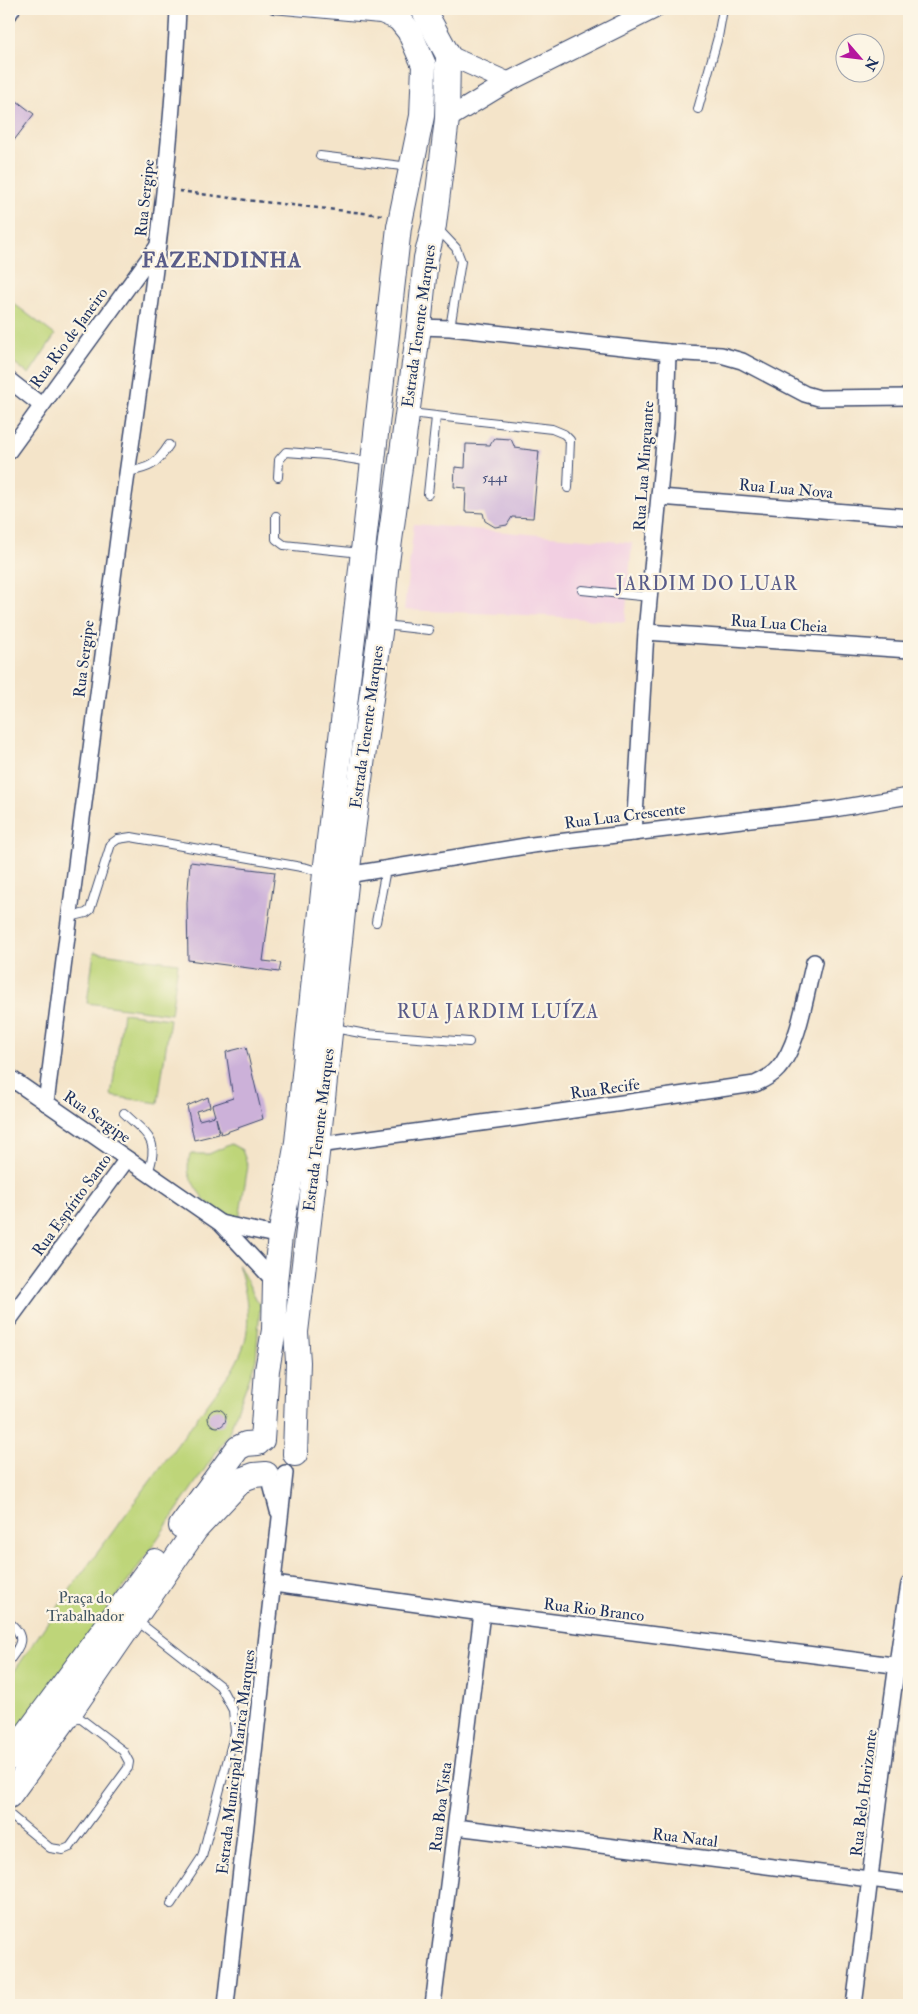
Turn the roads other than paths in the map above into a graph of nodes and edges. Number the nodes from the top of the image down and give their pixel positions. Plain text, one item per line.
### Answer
1 (12, 9) edge
2 (178, 9) edge
3 (273, 9) edge
4 (362, 9) edge
5 (423, 9) edge
6 (654, 9) edge
7 (723, 9) edge
8 (9, 14) edge
9 (382, 14) edge
10 (448, 55) junction
11 (508, 82) junction
12 (698, 109) dead end
13 (447, 119) junction
14 (320, 156) dead end
15 (410, 167) junction
16 (434, 225) junction
17 (158, 246) junction
18 (419, 327) junction
19 (450, 328) junction
20 (668, 352) junction
21 (9, 380) edge
22 (909, 397) edge
23 (41, 405) junction
24 (408, 412) junction
25 (436, 417) junction
26 (169, 445) dead end
27 (9, 451) edge
28 (373, 462) junction
29 (127, 472) junction
30 (278, 478) dead end
31 (568, 488) dead end
32 (428, 494) dead end
33 (660, 496) junction
34 (276, 516) dead end
35 (909, 517) edge
36 (363, 553) junction
37 (582, 590) dead end
38 (650, 597) junction
39 (381, 625) junction
40 (429, 630) dead end
41 (646, 632) junction
42 (909, 650) edge
43 (909, 796) edge
44 (634, 832) junction
45 (386, 869) junction
46 (336, 874) junction
47 (70, 917) junction
48 (376, 922) dead end
49 (814, 962) dead end
50 (331, 1028) junction
51 (469, 1042) dead end
52 (9, 1077) edge
53 (46, 1103) junction
54 (124, 1113) dead end
55 (318, 1145) junction
56 (127, 1159) junction
57 (148, 1173) junction
58 (220, 1223) junction
59 (280, 1236) junction
60 (274, 1282) junction
61 (299, 1295) junction
62 (9, 1320) edge
63 (260, 1442) junction
64 (279, 1469) junction
65 (274, 1584) junction
66 (909, 1584) edge
67 (482, 1613) junction
68 (134, 1619) junction
69 (9, 1622) edge
70 (9, 1661) edge
71 (903, 1666) edge
72 (71, 1711) junction
73 (9, 1758) edge
74 (9, 1796) edge
75 (9, 1814) edge
76 (456, 1827) junction
77 (871, 1878) junction
78 (909, 1884) edge
79 (171, 1904) dead end
80 (226, 2005) edge
81 (433, 2005) edge
82 (854, 2005) edge

1 - 8 street
2 - 17 street, Rua Sergipe
3 - 9 lane
4 - 9 lane
5 - 10 main road, Estrada Tenente Marques
6 - 11 street
7 - 12 lane
9 - 15 main road, Estrada Tenente Marques
10 - 11 street
10 - 13 main road, Estrada Tenente Marques
11 - 13 street
13 - 16 main road, Estrada Tenente Marques
14 - 15 lane
15 - 28 main road, Estrada Tenente Marques
16 - 18 main road, Estrada Tenente Marques
16 - 19 lane
17 - 23 street, Rua Rio de Janeiro
17 - 29 street, Rua Sergipe
18 - 19 street
18 - 24 main road, Estrada Tenente Marques
19 - 20 street
20 - 22 street
20 - 33 street, Rua Lua Minguante
21 - 23 street
23 - 27 street, Rua Rio de Janeiro
24 - 25 lane
24 - 39 main road, Estrada Tenente Marques
25 - 31 lane
25 - 32 lane
26 - 29 lane
28 - 30 lane
28 - 36 main road, Estrada Tenente Marques
29 - 47 street, Rua Sergipe
33 - 35 street, Rua Lua Nova
33 - 38 street, Rua Lua Minguante
34 - 36 lane
36 - 46 main road, Estrada Tenente Marques
37 - 38 lane
38 - 41 street, Rua Lua Minguante
39 - 40 lane
39 - 46 main road, Estrada Tenente Marques
41 - 42 street, Rua Lua Cheia
41 - 44 street, Rua Lua Minguante
43 - 44 street, Rua Lua Crescente
44 - 45 street, Rua Lua Crescente
45 - 46 street, Rua Lua Crescente
45 - 48 lane
46 - 47 lane
46 - 50 main road, Estrada Tenente Marques
46 - 59 main road, Estrada Tenente Marques
47 - 53 street, Rua Sergipe
49 - 55 street, Rua Recife
50 - 51 lane
50 - 55 main road, Estrada Tenente Marques
52 - 53 street
53 - 56 street, Rua Sergipe
54 - 57 lane
55 - 61 main road, Estrada Tenente Marques
56 - 57 street, Rua Sergipe
56 - 62 street, Rua Espírito Santo
57 - 58 street, Rua Sergipe
58 - 59 street, Rua Sergipe
58 - 60 street, Rua Sergipe
59 - 60 main road, Estrada Tenente Marques
59 - 61 main road
60 - 63 main road, Estrada Tenente Marques
61 - 64 main road, Estrada Tenente Marques
63 - 64 main road, Estrada Tenente Marques
63 - 64 main road
63 - 73 main road
64 - 65 street, Estrada Municipal Marica Marques
64 - 68 main road
65 - 67 street, Rua Rio Branco
65 - 80 street, Estrada Municipal Marica Marques
66 - 71 street, Rua Belo Horizonte
67 - 71 street, Rua Rio Branco
67 - 76 street, Rua Boa Vista
68 - 72 main road
68 - 79 lane
69 - 70 lane
71 - 77 street, Rua Belo Horizonte
72 - 74 main road
72 - 75 lane
76 - 77 street, Rua Natal
76 - 81 street, Rua Boa Vista
77 - 78 street, Rua Natal
77 - 82 street, Rua Belo Horizonte

